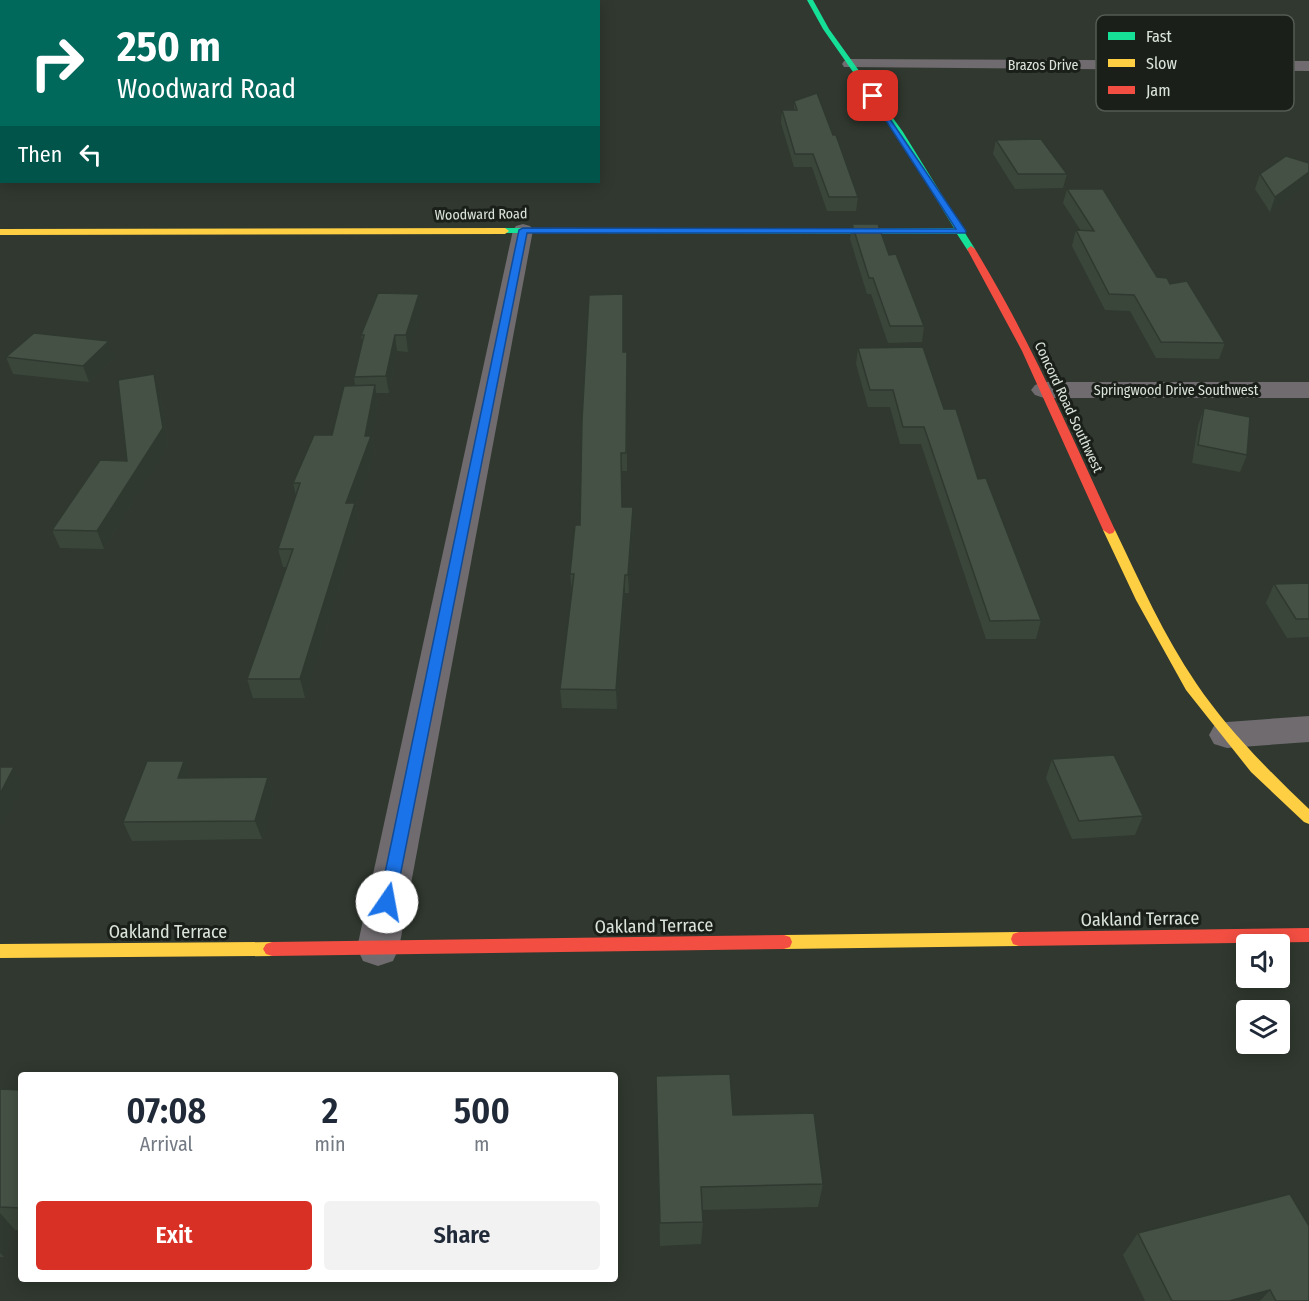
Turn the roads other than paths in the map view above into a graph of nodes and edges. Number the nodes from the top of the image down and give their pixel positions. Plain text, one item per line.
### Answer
1 (810, 0) edge
2 (850, 64) junction
3 (1096, 65) edge
4 (1294, 66) edge
5 (1309, 66) edge
6 (523, 230) junction
7 (962, 231) junction
8 (0, 232) edge
9 (1044, 390) junction
10 (1309, 390) edge
11 (1309, 729) edge
12 (1227, 735) junction
13 (1309, 818) edge
14 (1309, 935) edge
15 (378, 948) junction
16 (0, 951) edge

1 - 2 street, Concord Road Southwest
2 - 3 street, Brazos Drive
2 - 7 street, Concord Road Southwest
4 - 5 street, Brazos Drive
6 - 7 street, Woodward Road
6 - 8 street, Woodward Road
6 - 15 street
7 - 9 street, Concord Road Southwest
9 - 10 street, Springwood Drive Southwest
9 - 12 street, Concord Road Southwest
11 - 12 street
12 - 13 street, Concord Road Southwest
14 - 15 street, Oakland Terrace
15 - 16 street, Oakland Terrace

